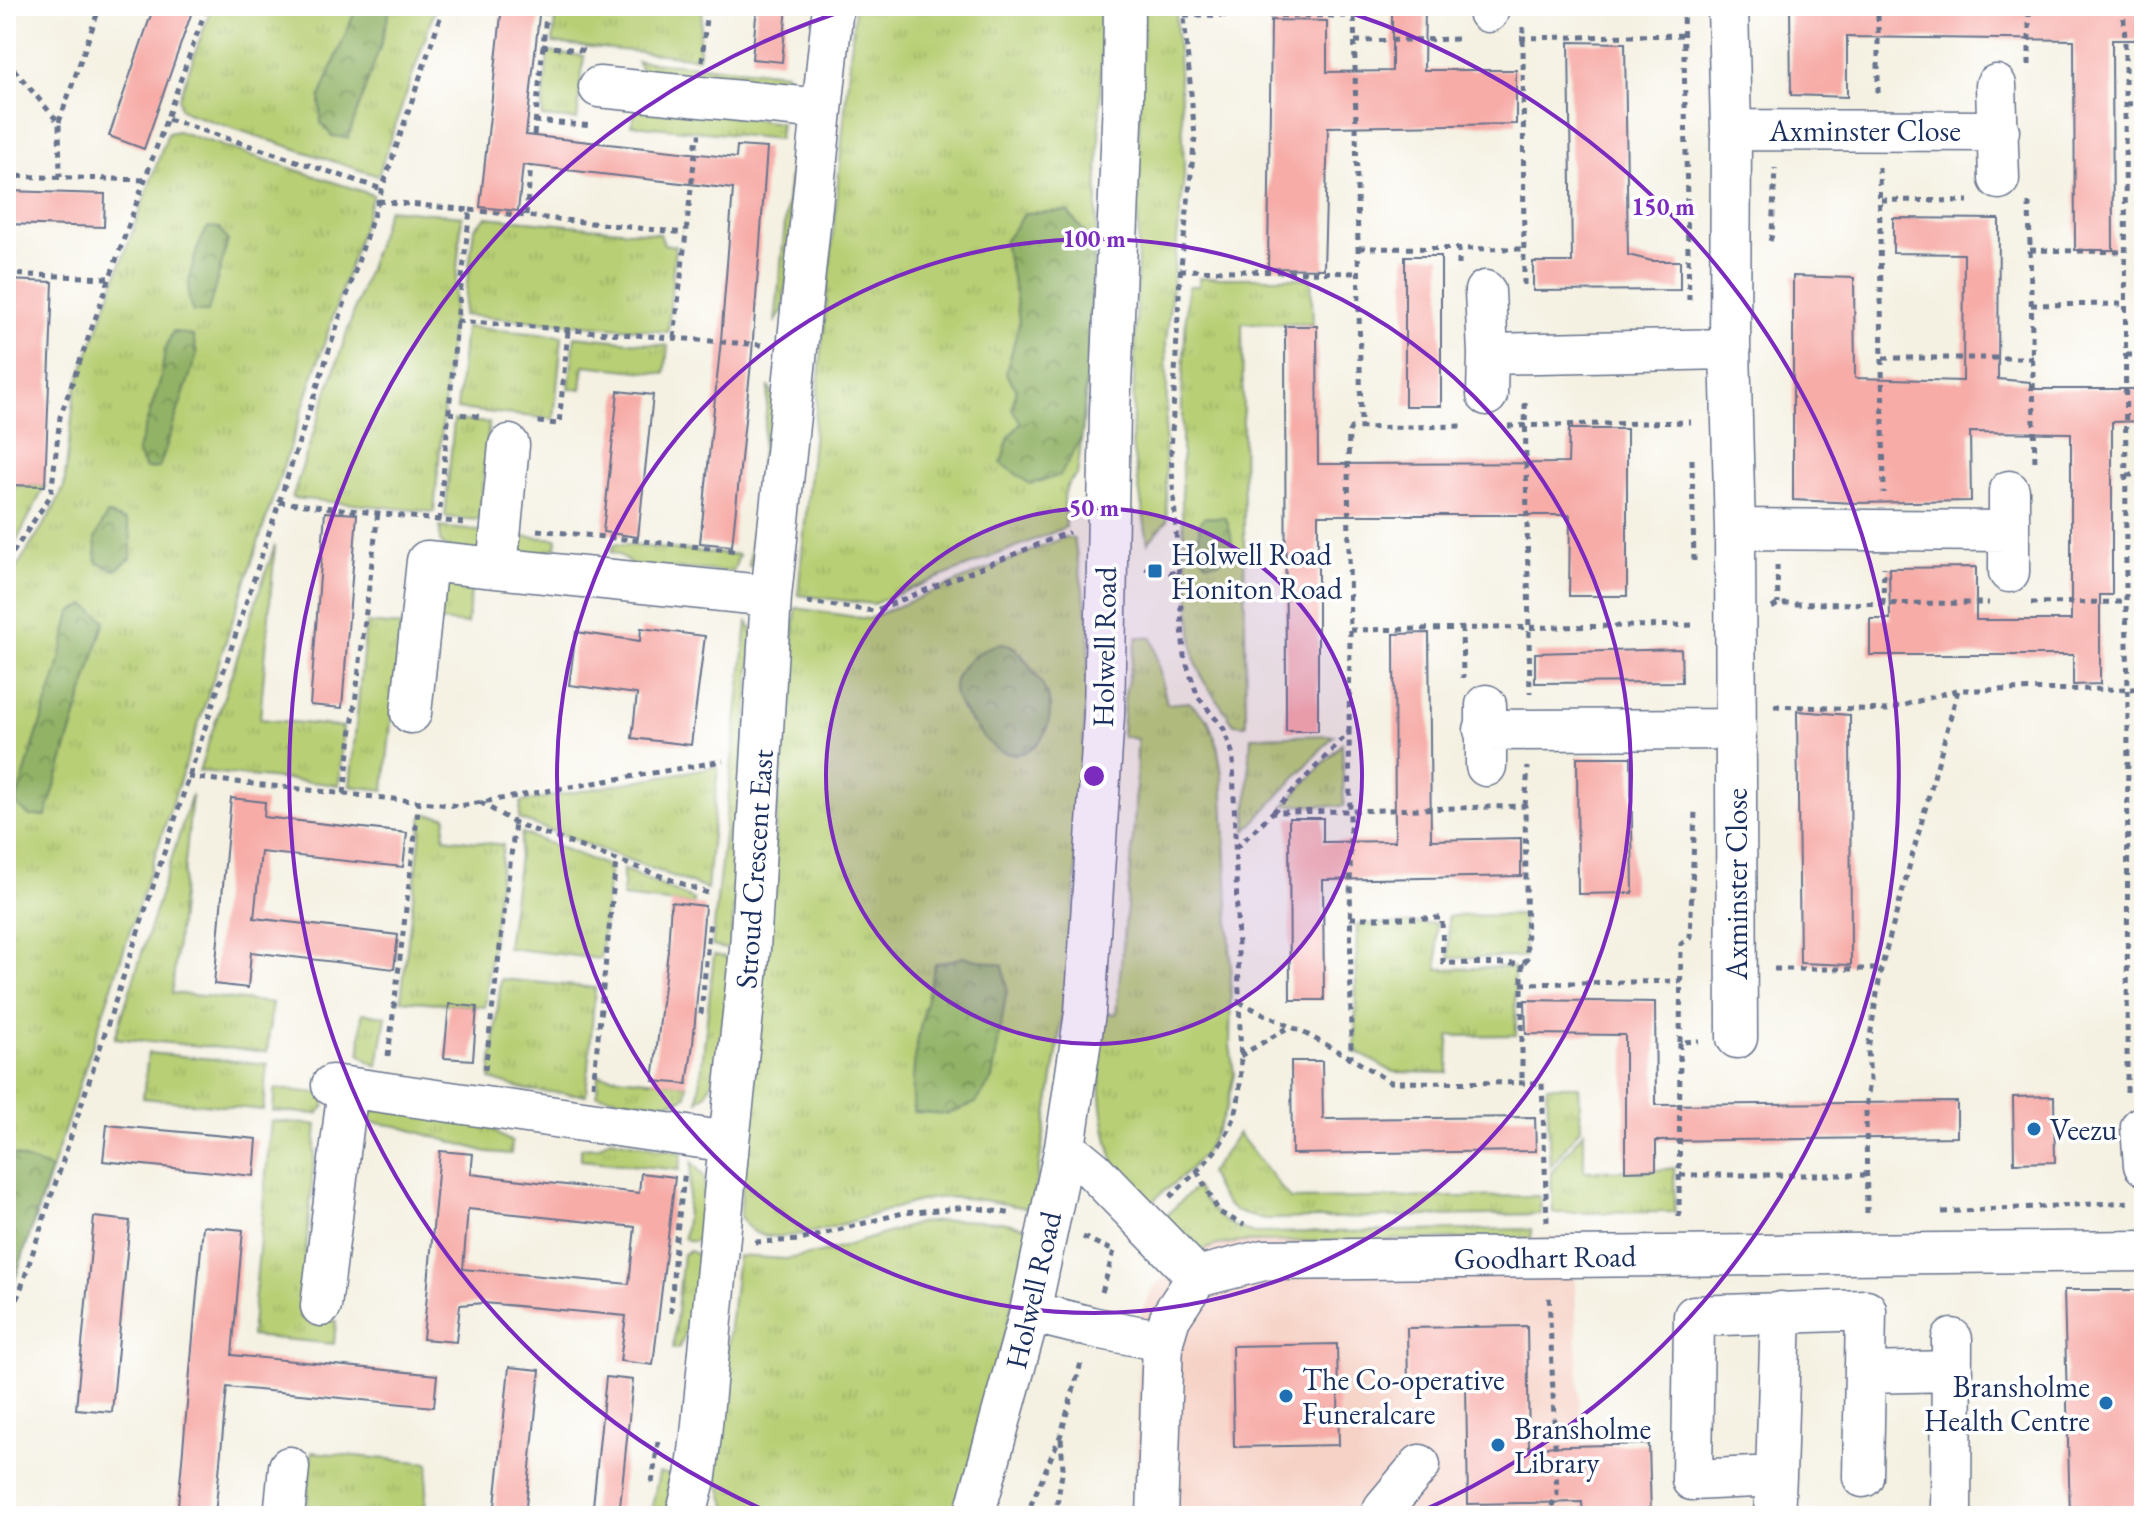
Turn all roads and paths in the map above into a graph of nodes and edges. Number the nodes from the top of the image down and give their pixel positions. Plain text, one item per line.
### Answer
1 (100, 6) edge
2 (207, 6) edge
3 (444, 6) edge
4 (547, 6) edge
5 (707, 6) edge
6 (833, 6) edge
7 (1124, 6) edge
8 (1183, 6) edge
9 (1199, 6) edge
10 (1354, 6) edge
11 (1683, 6) edge
12 (1728, 6) edge
13 (1878, 6) edge
14 (2029, 6) edge
15 (2123, 6) edge
16 (1184, 15) junction
17 (1193, 16) junction
18 (1354, 16) junction
19 (1495, 23) edge
20 (1685, 35) junction
21 (1523, 38) junction
22 (1355, 41) junction
23 (6, 60) edge
24 (702, 62) dead end
25 (2013, 76) joint
26 (599, 87) dead end
27 (2144, 103) edge
28 (2126, 104) junction
29 (822, 109) junction
30 (168, 119) junction
31 (59, 123) junction
32 (1731, 130) junction
33 (1878, 130) junction
34 (1999, 131) junction
35 (534, 135) dead end
36 (712, 137) dead end
37 (531, 166) dead end
38 (6, 176) edge
39 (60, 177) junction
40 (146, 180) junction
41 (382, 189) junction
42 (1999, 194) junction
43 (1881, 200) junction
44 (378, 201) junction
45 (470, 210) junction
46 (526, 215) junction
47 (685, 233) junction
48 (1359, 248) junction
49 (1524, 249) junction
50 (2030, 250) junction
51 (2126, 252) junction
52 (1180, 270) junction
53 (1359, 273) junction
54 (6, 274) edge
55 (111, 278) junction
56 (1505, 292) joint
57 (2126, 304) junction
58 (2031, 305) junction
59 (457, 321) junction
60 (568, 331) junction
61 (674, 338) junction
62 (767, 345) dead end
63 (1689, 349) junction
64 (1730, 349) junction
65 (1506, 354) junction
66 (2126, 355) junction
67 (2144, 355) edge
68 (1883, 358) junction
69 (2033, 358) junction
70 (449, 413) junction
71 (1485, 416) junction
72 (1526, 425) junction
73 (511, 428) junction
74 (1361, 428) junction
75 (1691, 437) dead end
76 (1691, 453) dead end
77 (2127, 475) junction
78 (2144, 475) edge
79 (2022, 480) joint
80 (378, 512) dead end
81 (439, 521) dead end
82 (1070, 521) dead end
83 (1735, 529) junction
84 (1885, 531) junction
85 (2009, 531) junction
86 (6, 563) edge
87 (497, 568) junction
88 (1694, 578) dead end
89 (2008, 593) junction
90 (771, 596) junction
91 (2126, 602) junction
92 (1883, 604) junction
93 (1767, 612) dead end
94 (1529, 627) junction
95 (1350, 630) junction
96 (1695, 640) dead end
97 (2128, 689) junction
98 (2144, 689) edge
99 (1958, 690) junction
100 (411, 713) dead end
101 (1736, 717) junction
102 (1530, 731) junction
103 (1349, 732) junction
104 (1485, 734) dead end
105 (344, 794) dead end
106 (419, 802) dead end
107 (480, 802) dead end
108 (1695, 804) dead end
109 (1525, 806) junction
110 (1350, 811) junction
111 (1273, 812) junction
112 (515, 823) junction
113 (1235, 849) junction
114 (616, 861) junction
115 (713, 895) dead end
116 (1350, 918) junction
117 (1522, 964) junction
118 (1881, 969) junction
119 (1736, 970) junction
120 (1682, 981) junction
121 (1521, 984) junction
122 (1239, 1002) junction
123 (1290, 1026) junction
124 (1737, 1038) joint
125 (1680, 1042) junction
126 (1240, 1056) junction
127 (1351, 1058) junction
128 (388, 1063) dead end
129 (485, 1071) dead end
130 (1522, 1083) junction
131 (593, 1087) dead end
132 (2143, 1140) edge
133 (729, 1142) junction
134 (1065, 1147) junction
135 (1679, 1175) junction
136 (1867, 1175) junction
137 (1867, 1213) dead end
138 (1679, 1218) dead end
139 (1049, 1221) junction
140 (1142, 1223) junction
141 (2144, 1240) edge
142 (720, 1243) junction
143 (675, 1246) dead end
144 (1114, 1251) junction
145 (2144, 1251) edge
146 (1547, 1256) junction
147 (1197, 1277) junction
148 (321, 1306) dead end
149 (1030, 1312) junction
150 (1781, 1312) junction
151 (1091, 1327) junction
152 (6, 1334) edge
153 (1163, 1341) junction
154 (1866, 1373) junction
155 (1061, 1434) junction
156 (1420, 1465) dead end
157 (289, 1467) dead end
158 (1776, 1476) junction
159 (1863, 1477) dead end
160 (284, 1516) edge
161 (686, 1516) edge
162 (974, 1516) edge
163 (1026, 1516) edge
164 (1055, 1516) edge
165 (1157, 1516) edge
166 (1380, 1516) edge
167 (1545, 1516) edge
168 (1774, 1516) edge
169 (1951, 1516) edge

1 - 31 path
2 - 30 path
3 - 41 path
4 - 35 path
5 - 24 path
6 - 29 street, Stroud Crescent East
7 - 134 street, Holwell Road
8 - 16 path
9 - 17 path
10 - 18 path
11 - 20 path
12 - 32 street, Axminster Close
13 - 33 path
14 - 25 path
15 - 28 path
16 - 17 path
16 - 52 path
17 - 18 path
18 - 22 path
19 - 21 path
19 - 21 path
19 - 22 path
20 - 21 path
20 - 63 path
21 - 49 path
22 - 48 path
23 - 31 path
25 - 34 street, Axminster Close
26 - 29 street
27 - 28 path
28 - 51 path
29 - 90 street, Stroud Crescent East
30 - 40 path
30 - 41 path
31 - 39 path
32 - 33 street, Axminster Close
32 - 64 street, Axminster Close
33 - 34 street, Axminster Close
33 - 43 path
34 - 42 street, Axminster Close
36 - 47 path
37 - 46 path
38 - 39 path
39 - 40 path
40 - 55 path
41 - 44 path
42 - 43 path
42 - 50 path
43 - 68 path
44 - 45 path
44 - 152 path
45 - 46 path
45 - 59 path
46 - 47 path
47 - 61 path
48 - 49 path
48 - 53 path
49 - 56 path
50 - 51 path
50 - 58 path
51 - 57 path
52 - 53 path
52 - 113 path
53 - 74 path
54 - 55 path
55 - 86 path
56 - 65 street
57 - 58 path
57 - 66 path
58 - 69 path
59 - 60 path
59 - 70 path
60 - 61 path
60 - 73 path
61 - 62 path
63 - 64 street
63 - 65 street
64 - 83 street, Axminster Close
65 - 71 street
65 - 72 path
66 - 67 path
66 - 77 path
68 - 69 path
68 - 84 path
69 - 79 path
70 - 73 path
70 - 81 path
71 - 72 path
71 - 74 path
72 - 75 path
72 - 94 path
73 - 87 street
74 - 95 path
76 - 88 path
77 - 78 path
77 - 91 path
79 - 85 street
80 - 105 path
82 - 90 path
83 - 84 street
83 - 101 street, Axminster Close
84 - 85 street
84 - 92 path
85 - 89 street
87 - 90 street
87 - 100 street
89 - 91 path
89 - 92 path
90 - 133 street, Stroud Crescent East
91 - 97 path
92 - 93 path
94 - 95 path
94 - 96 path
94 - 102 path
95 - 103 path
97 - 98 path
97 - 99 path
97 - 132 path
99 - 101 path
99 - 118 path
101 - 102 street
101 - 119 street, Axminster Close
102 - 104 street
102 - 109 path
103 - 110 path
103 - 111 path
106 - 128 path
107 - 112 path
108 - 120 path
109 - 110 path
109 - 117 path
110 - 111 path
110 - 116 path
111 - 113 path
112 - 114 path
112 - 129 path
113 - 122 path
114 - 115 path
114 - 131 path
116 - 117 path
116 - 127 path
117 - 121 path
118 - 119 path
118 - 136 path
119 - 124 street, Axminster Close
120 - 121 path
120 - 125 path
121 - 130 path
122 - 123 path
122 - 126 path
123 - 126 path
123 - 127 path
124 - 125 path
125 - 135 path
126 - 140 path
127 - 130 path
130 - 146 path
133 - 142 street, Stroud Crescent East
133 - 148 street
134 - 139 street, Holwell Road
134 - 140 street
135 - 136 path
135 - 138 path
136 - 137 path
139 - 142 path
139 - 144 path
139 - 149 street, Holwell Road
140 - 144 path
140 - 147 street
141 - 145 street
142 - 143 path
142 - 161 street, Stroud Crescent East
144 - 151 path
145 - 146 street, Goodhart Road
146 - 147 street, Goodhart Road
146 - 167 path
147 - 153 street
149 - 151 street
149 - 162 street, Holwell Road
150 - 154 street
150 - 158 street
150 - 158 street
151 - 153 street
151 - 155 path
153 - 165 street
154 - 159 street
154 - 169 street
155 - 163 path
155 - 164 path
156 - 166 street
157 - 160 street
158 - 168 street

